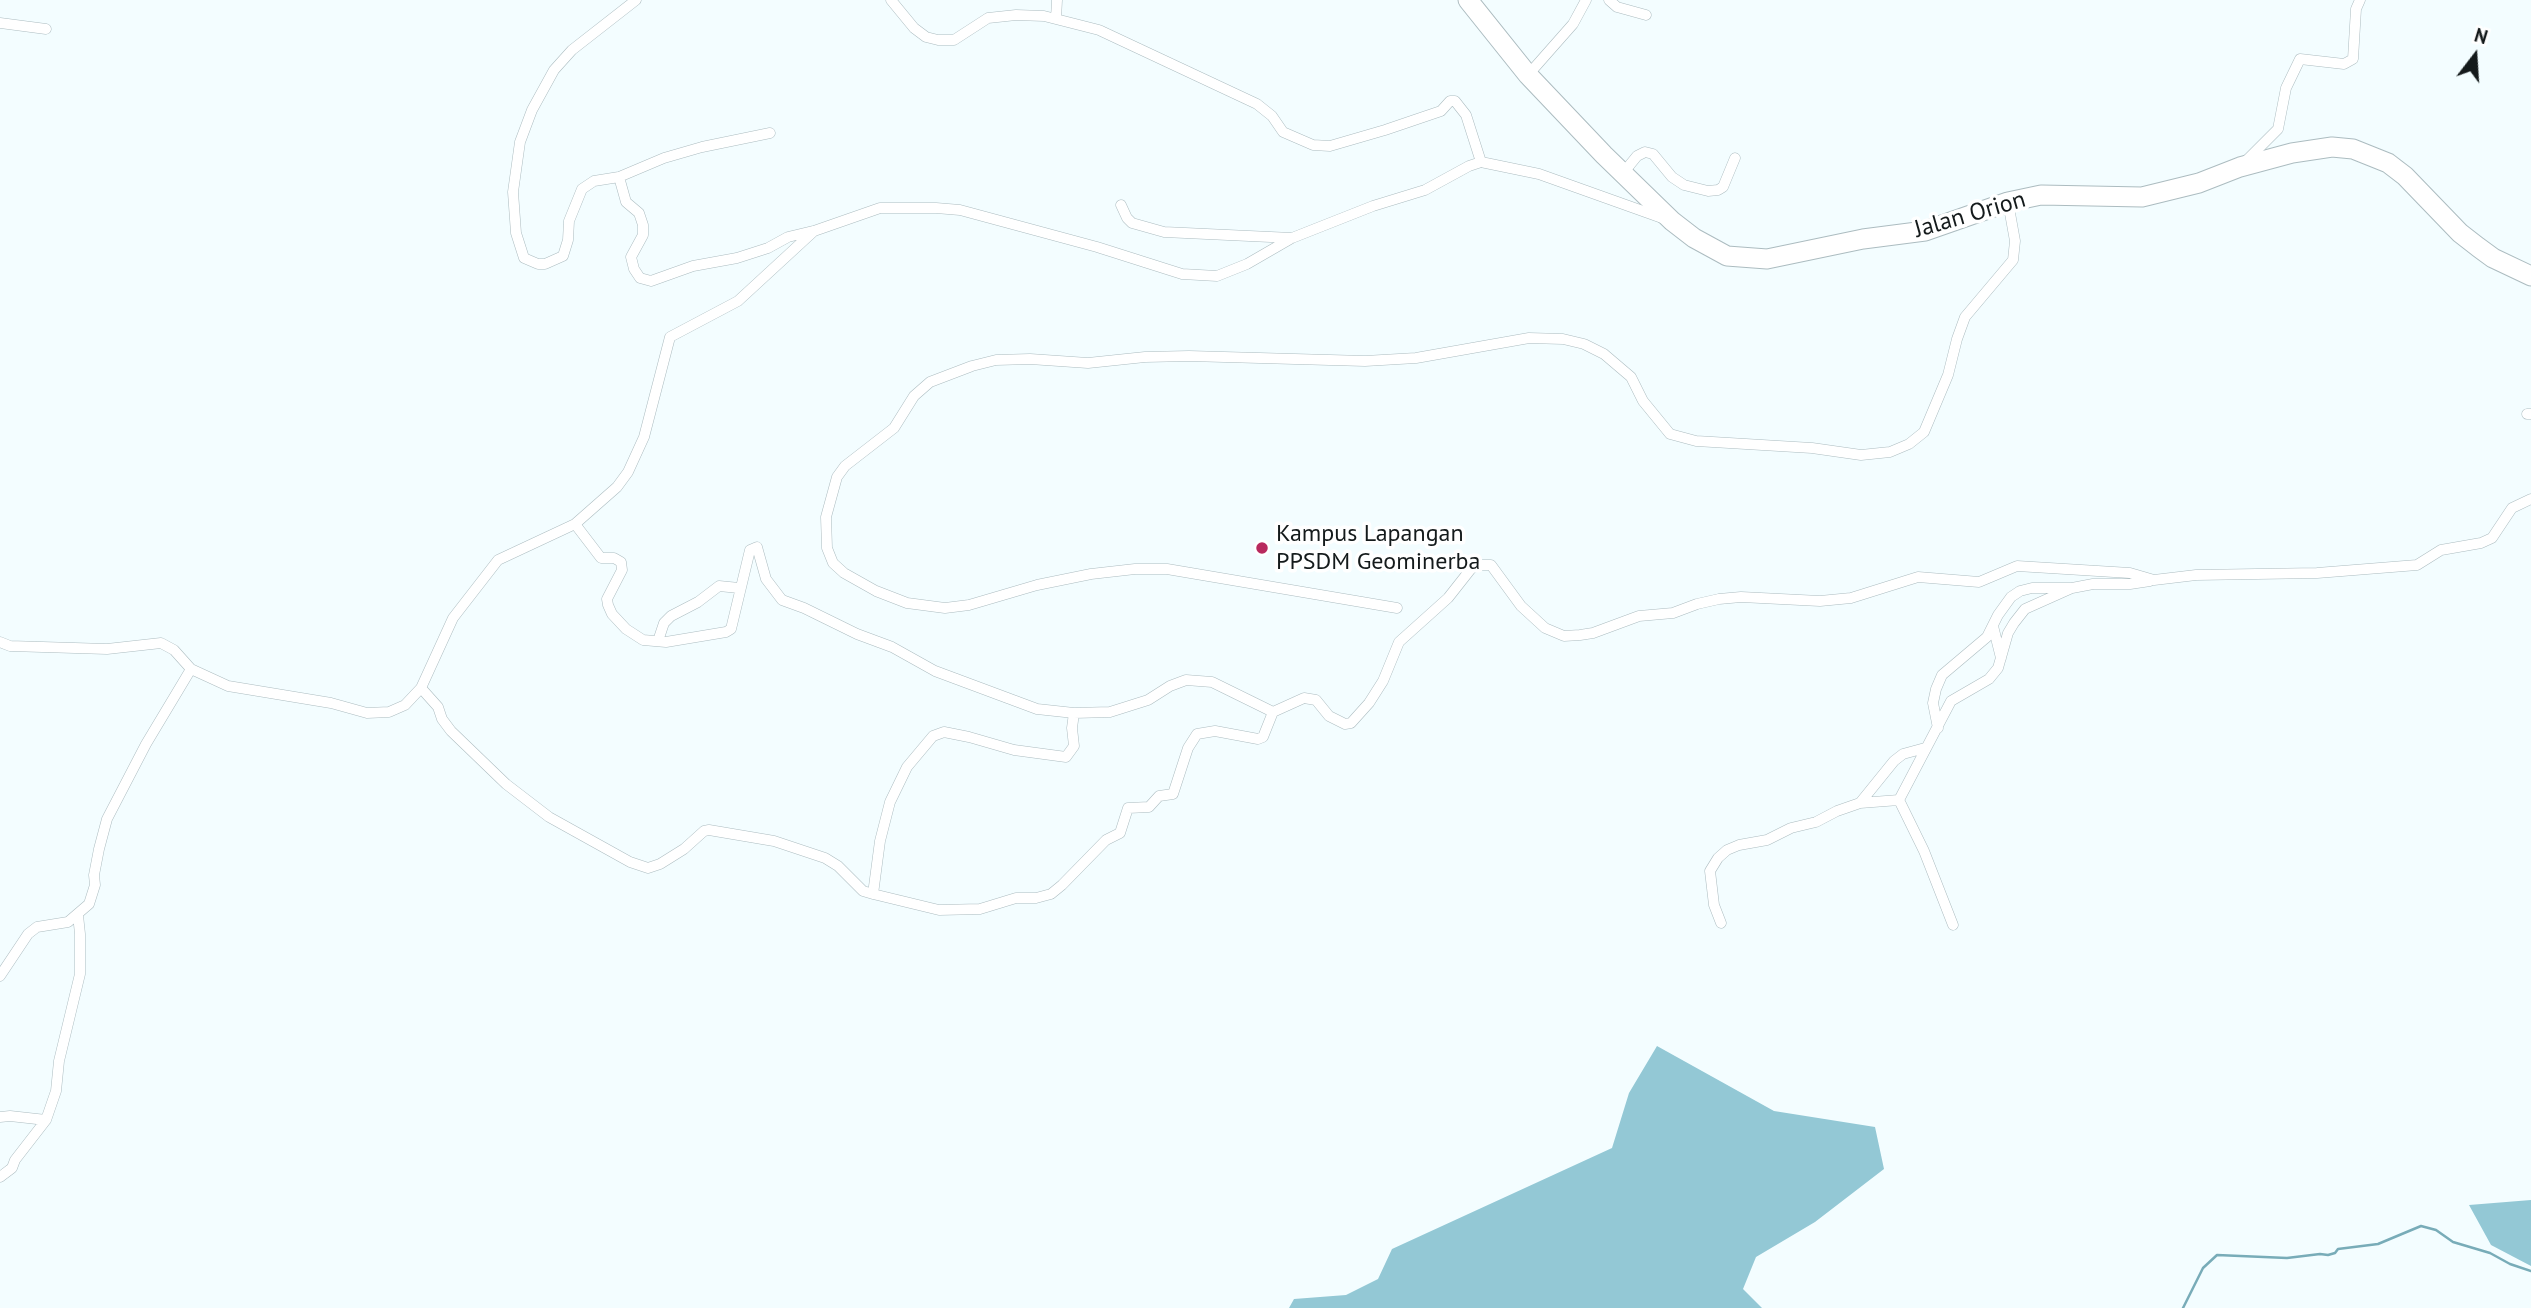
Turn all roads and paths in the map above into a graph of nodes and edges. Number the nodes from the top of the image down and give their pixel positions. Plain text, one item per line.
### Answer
1 (636, 0) edge
2 (891, 0) edge
3 (1057, 0) edge
4 (1468, 0) edge
5 (1586, 0) edge
6 (1609, 0) edge
7 (2360, 0) edge
8 (1646, 15) dead end
9 (1056, 19) junction
10 (0, 23) edge
11 (46, 29) dead end
12 (1528, 75) junction
13 (770, 133) dead end
14 (1735, 158) dead end
15 (1481, 162) junction
16 (2240, 167) junction
17 (1624, 173) junction
18 (619, 177) junction
19 (2008, 202) junction
20 (1121, 205) dead end
21 (1672, 221) junction
22 (814, 231) junction
23 (1292, 238) junction
24 (2531, 276) edge
25 (2531, 499) edge
26 (575, 524) junction
27 (2154, 580) junction
28 (740, 588) junction
29 (2072, 588) junction
30 (1397, 608) dead end
31 (1993, 625) junction
32 (658, 641) junction
33 (0, 642) edge
34 (2002, 658) junction
35 (191, 669) junction
36 (421, 688) junction
37 (1273, 712) junction
38 (1074, 713) junction
39 (1938, 728) junction
40 (1925, 748) junction
41 (1899, 800) junction
42 (1860, 803) junction
43 (873, 894) junction
44 (78, 915) junction
45 (1721, 923) dead end
46 (1953, 925) dead end
47 (0, 976) edge
48 (0, 1117) edge
49 (46, 1120) junction
50 (0, 1177) edge

1 - 18 street
2 - 9 street
3 - 9 street
4 - 12 highway, Jalan Orion
5 - 12 street
6 - 8 street
7 - 16 street
9 - 15 street
10 - 11 street
12 - 17 highway, Jalan Orion
13 - 18 street
14 - 17 street
15 - 21 street
15 - 23 street
16 - 19 highway, Jalan Orion
16 - 24 highway, Jalan Orion
17 - 21 highway, Jalan Orion
18 - 22 street
19 - 21 highway, Jalan Orion
19 - 30 street
20 - 23 street
22 - 23 street
22 - 26 street
25 - 27 street
26 - 32 street
26 - 36 street
27 - 29 street
27 - 37 street
28 - 32 street
28 - 32 street
28 - 38 street
29 - 31 street
29 - 34 street
31 - 34 street
31 - 39 street
33 - 35 street
34 - 39 street
35 - 36 street
35 - 44 street
36 - 43 street
37 - 38 street
37 - 43 street
38 - 43 street
39 - 40 street
40 - 41 street
40 - 42 street
41 - 42 street
41 - 46 street
42 - 45 street
44 - 47 street
44 - 49 street
48 - 49 street
49 - 50 street

